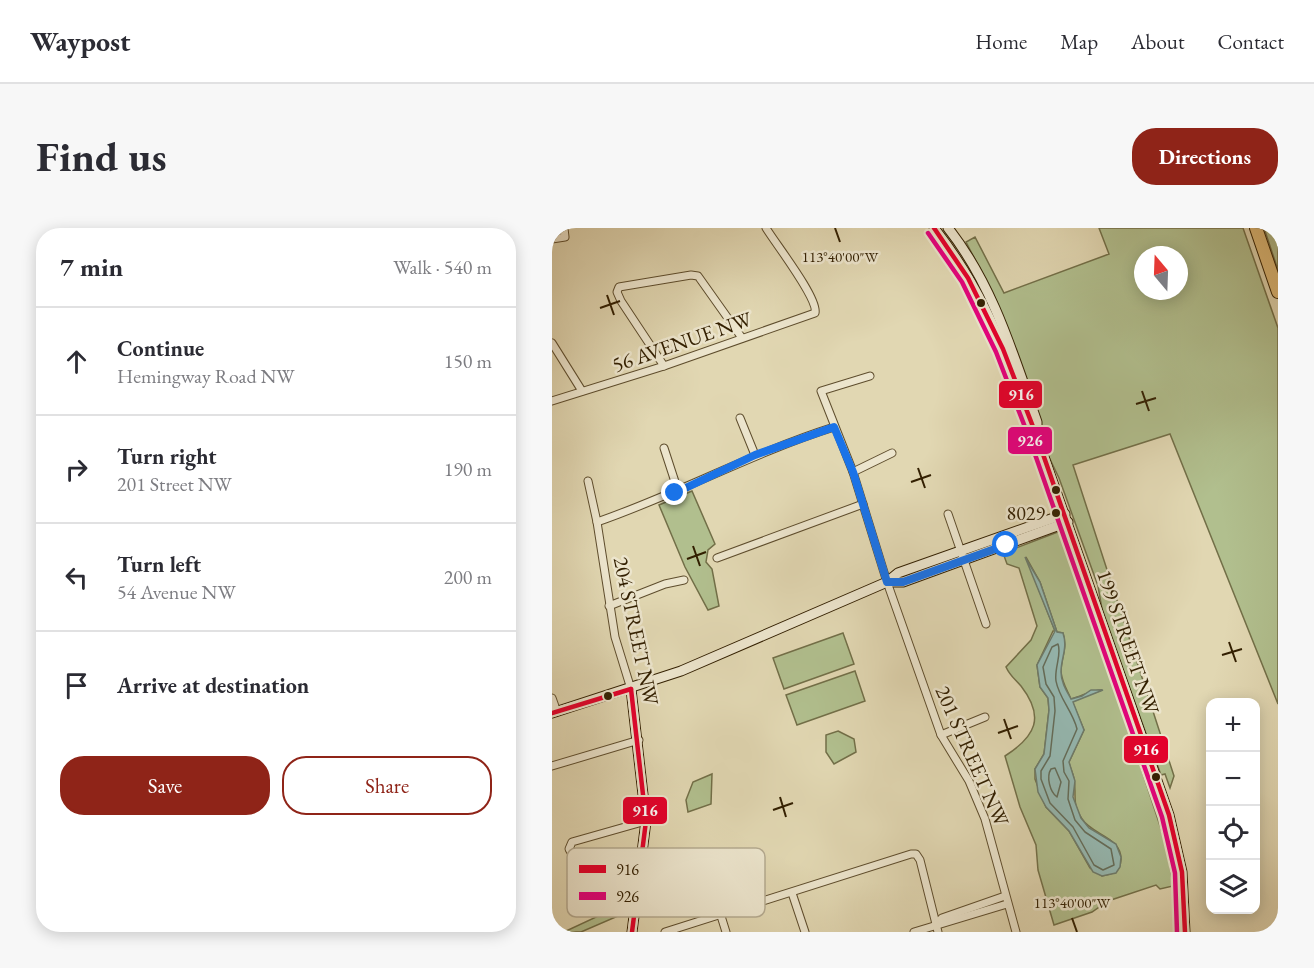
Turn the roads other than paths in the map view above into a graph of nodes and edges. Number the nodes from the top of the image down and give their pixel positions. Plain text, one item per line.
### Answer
1 (564, 228) edge
2 (766, 228) edge
3 (934, 228) edge
4 (948, 228) edge
5 (1254, 228) edge
6 (552, 239) edge
7 (1278, 292) edge
8 (742, 338) junction
9 (552, 343) edge
10 (664, 366) junction
11 (870, 376) dead end
12 (582, 392) junction
13 (552, 401) edge
14 (740, 418) dead end
15 (834, 427) junction
16 (1037, 437) junction
17 (664, 448) dead end
18 (892, 453) dead end
19 (755, 455) junction
20 (853, 472) junction
21 (588, 481) dead end
22 (678, 492) junction
23 (862, 504) junction
24 (948, 514) dead end
25 (1066, 518) junction
26 (597, 522) junction
27 (960, 549) junction
28 (717, 558) dead end
29 (964, 560) junction
30 (684, 580) dead end
31 (887, 582) junction
32 (609, 606) junction
33 (986, 624) dead end
34 (632, 689) junction
35 (552, 698) edge
36 (554, 713) edge
37 (985, 717) dead end
38 (941, 735) junction
39 (639, 740) junction
40 (552, 766) edge
41 (646, 821) junction
42 (569, 848) edge
43 (643, 848) edge
44 (792, 892) junction
45 (1005, 896) junction
46 (765, 901) edge
47 (1007, 904) junction
48 (634, 917) edge
49 (718, 917) edge
50 (721, 917) edge
51 (937, 928) edge
52 (632, 932) edge
53 (665, 932) edge
54 (726, 932) edge
55 (805, 932) edge
56 (914, 932) edge
57 (1016, 932) edge
58 (1185, 932) edge

1 - 6 street
2 - 8 street, 56 AVENUE NW
3 - 16 street, 199 STREET NW
4 - 16 street, 199 STREET NW
5 - 7 highway
8 - 10 street, 56 AVENUE NW
8 - 10 street
9 - 12 street
10 - 12 street, 56 AVENUE NW
11 - 15 street, 201 STREET NW
12 - 13 street, 56 AVENUE NW
14 - 19 street
15 - 19 street
15 - 20 street, 201 STREET NW
16 - 25 street, 199 STREET NW
17 - 22 street
18 - 20 street
19 - 22 street
20 - 23 street, 201 STREET NW
21 - 26 street, 204 STREET NW
22 - 26 street
23 - 28 street
23 - 31 street, 201 STREET NW
24 - 27 street
25 - 27 street
25 - 29 street
25 - 58 street, 199 STREET NW
26 - 32 street, 204 STREET NW
27 - 29 street
27 - 31 street
29 - 31 street
29 - 33 street
30 - 32 street
31 - 34 street
31 - 38 street, 201 STREET NW
32 - 34 street, 204 STREET NW
34 - 36 street
34 - 39 street, 204 STREET NW
35 - 36 street
37 - 38 street
38 - 45 street, 201 STREET NW
39 - 40 street
39 - 41 street, 204 STREET NW
41 - 42 street
41 - 43 street, 204 STREET NW
44 - 46 street
44 - 51 street
44 - 55 street
45 - 47 street, 201 STREET NW
45 - 51 street
47 - 51 street
47 - 57 street, 201 STREET NW
48 - 52 street, 204 STREET NW
49 - 53 street
50 - 54 street
51 - 56 street

